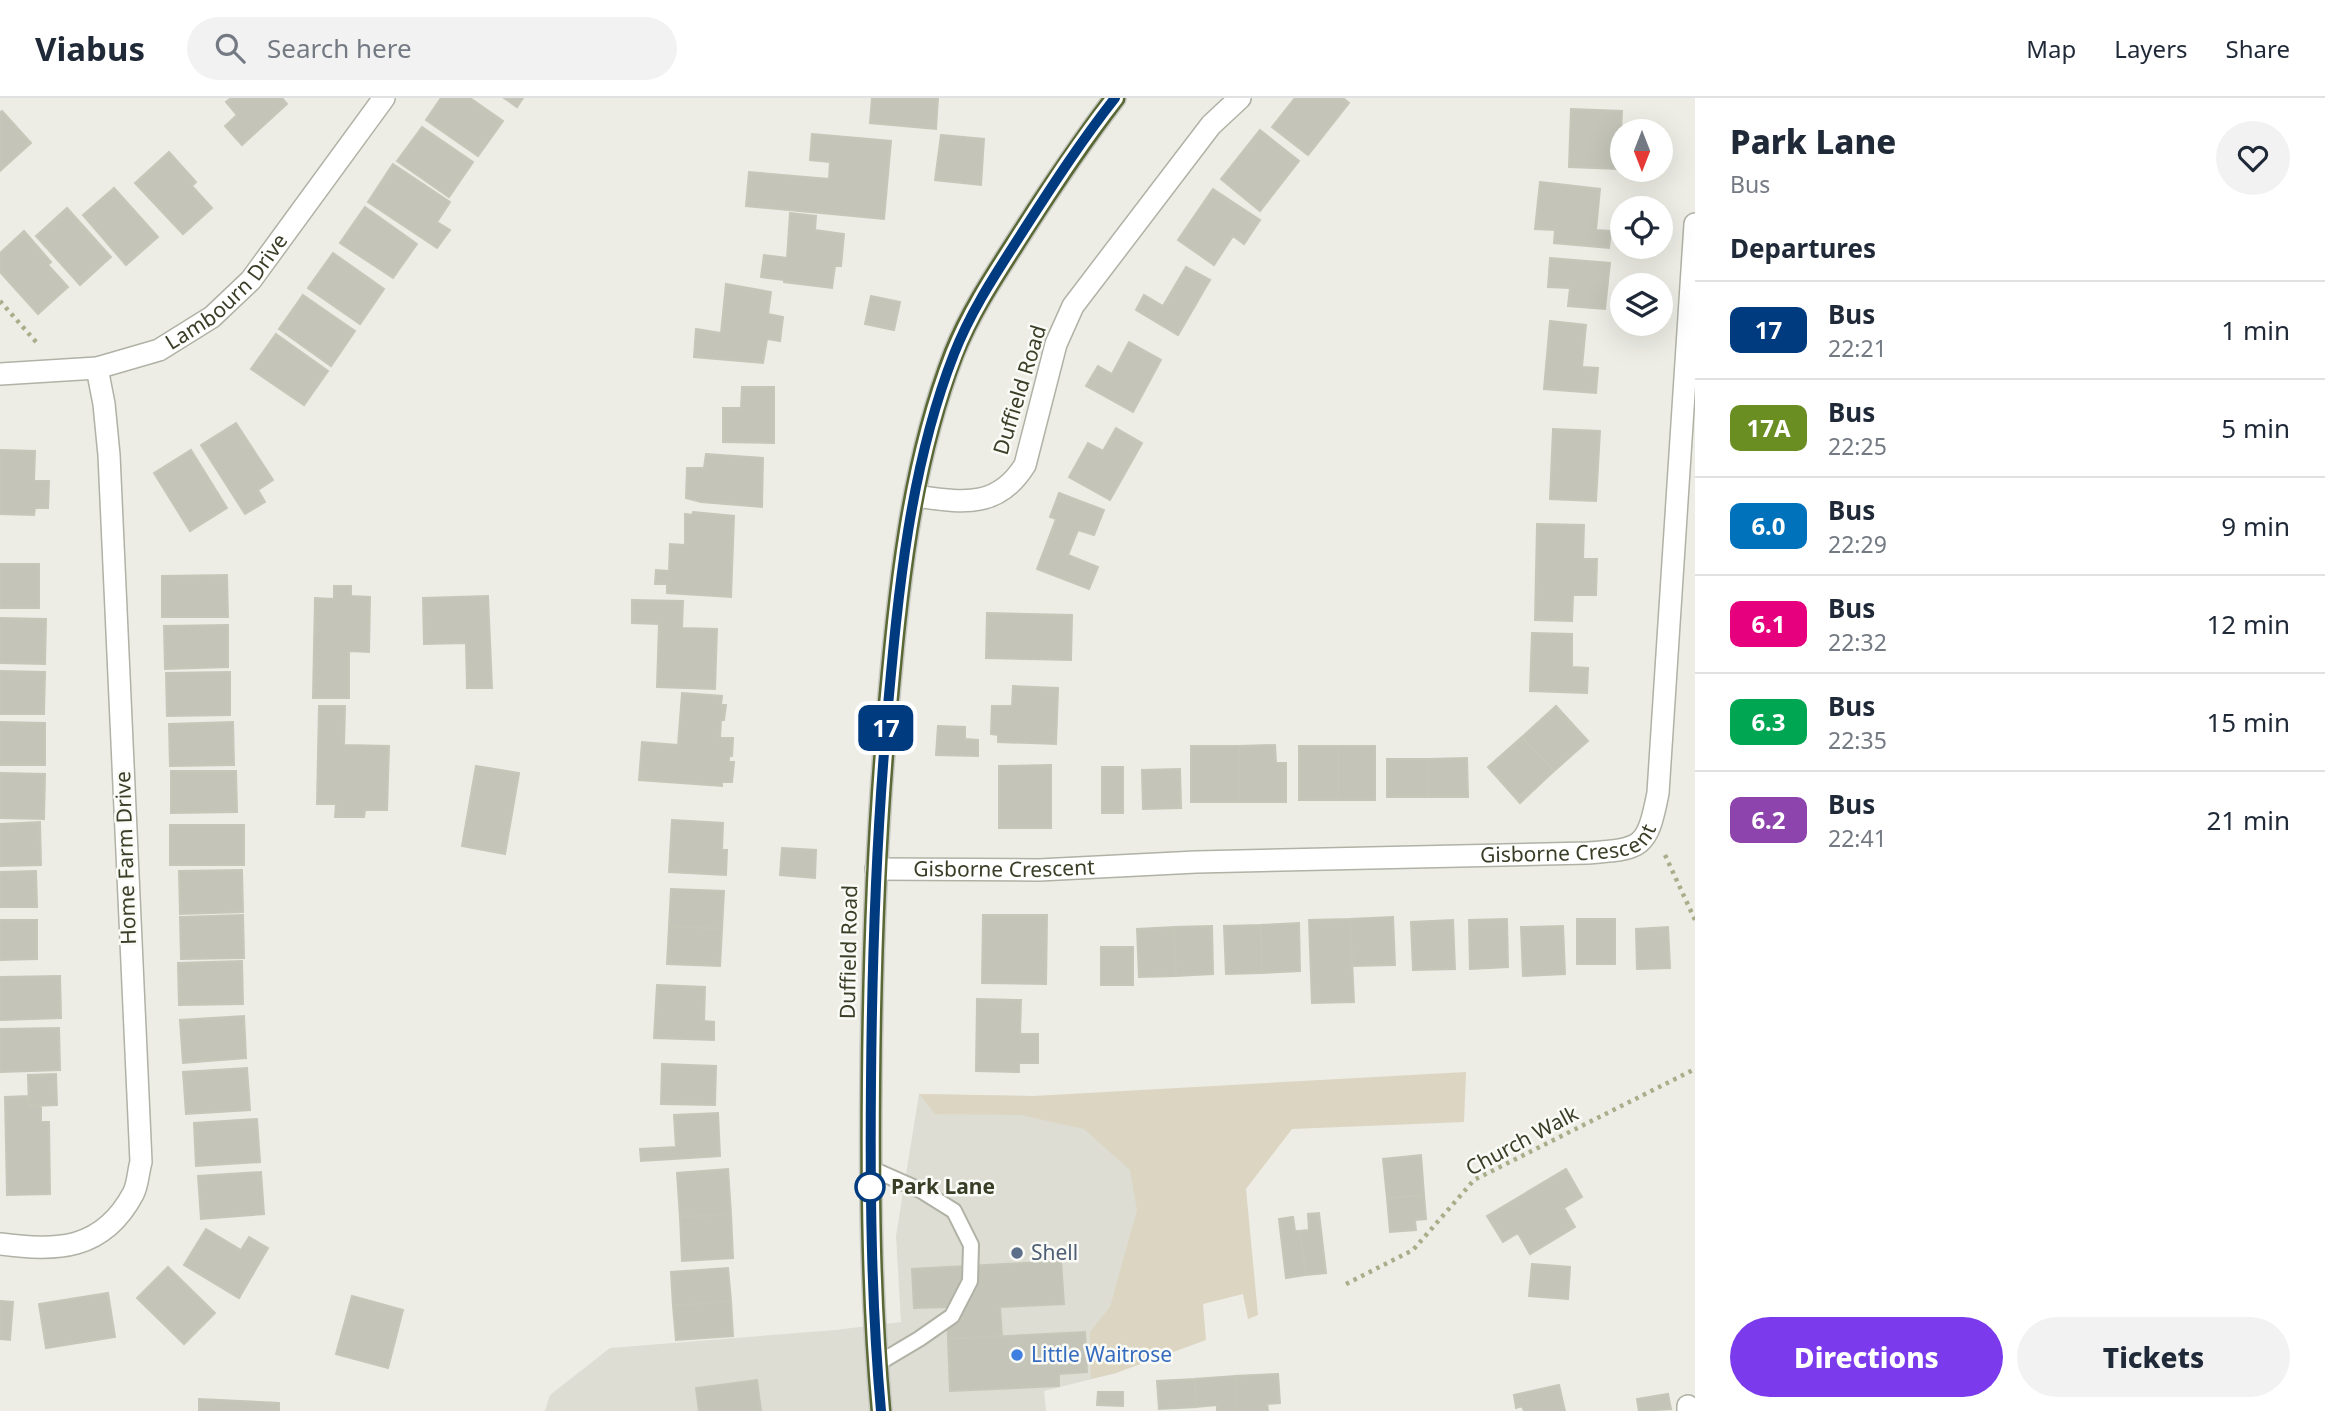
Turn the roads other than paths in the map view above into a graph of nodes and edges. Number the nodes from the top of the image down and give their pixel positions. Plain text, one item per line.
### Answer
1 (384, 98) edge
2 (1115, 98) edge
3 (1240, 98) edge
4 (1695, 224) edge
5 (97, 368) junction
6 (0, 374) edge
7 (915, 496) junction
8 (876, 869) junction
9 (870, 1168) junction
10 (0, 1244) edge
11 (877, 1364) junction
12 (881, 1411) edge

1 - 5 street, Lambourn Drive
2 - 7 highway, Duffield Road
3 - 7 street, Duffield Road
4 - 8 street, Gisborne Crescent
5 - 6 street, Lambourn Drive
5 - 10 street, Home Farm Drive
7 - 8 highway, Duffield Road
8 - 9 highway, Duffield Road
9 - 11 highway, Duffield Road
9 - 11 lane
11 - 12 highway, Duffield Road

